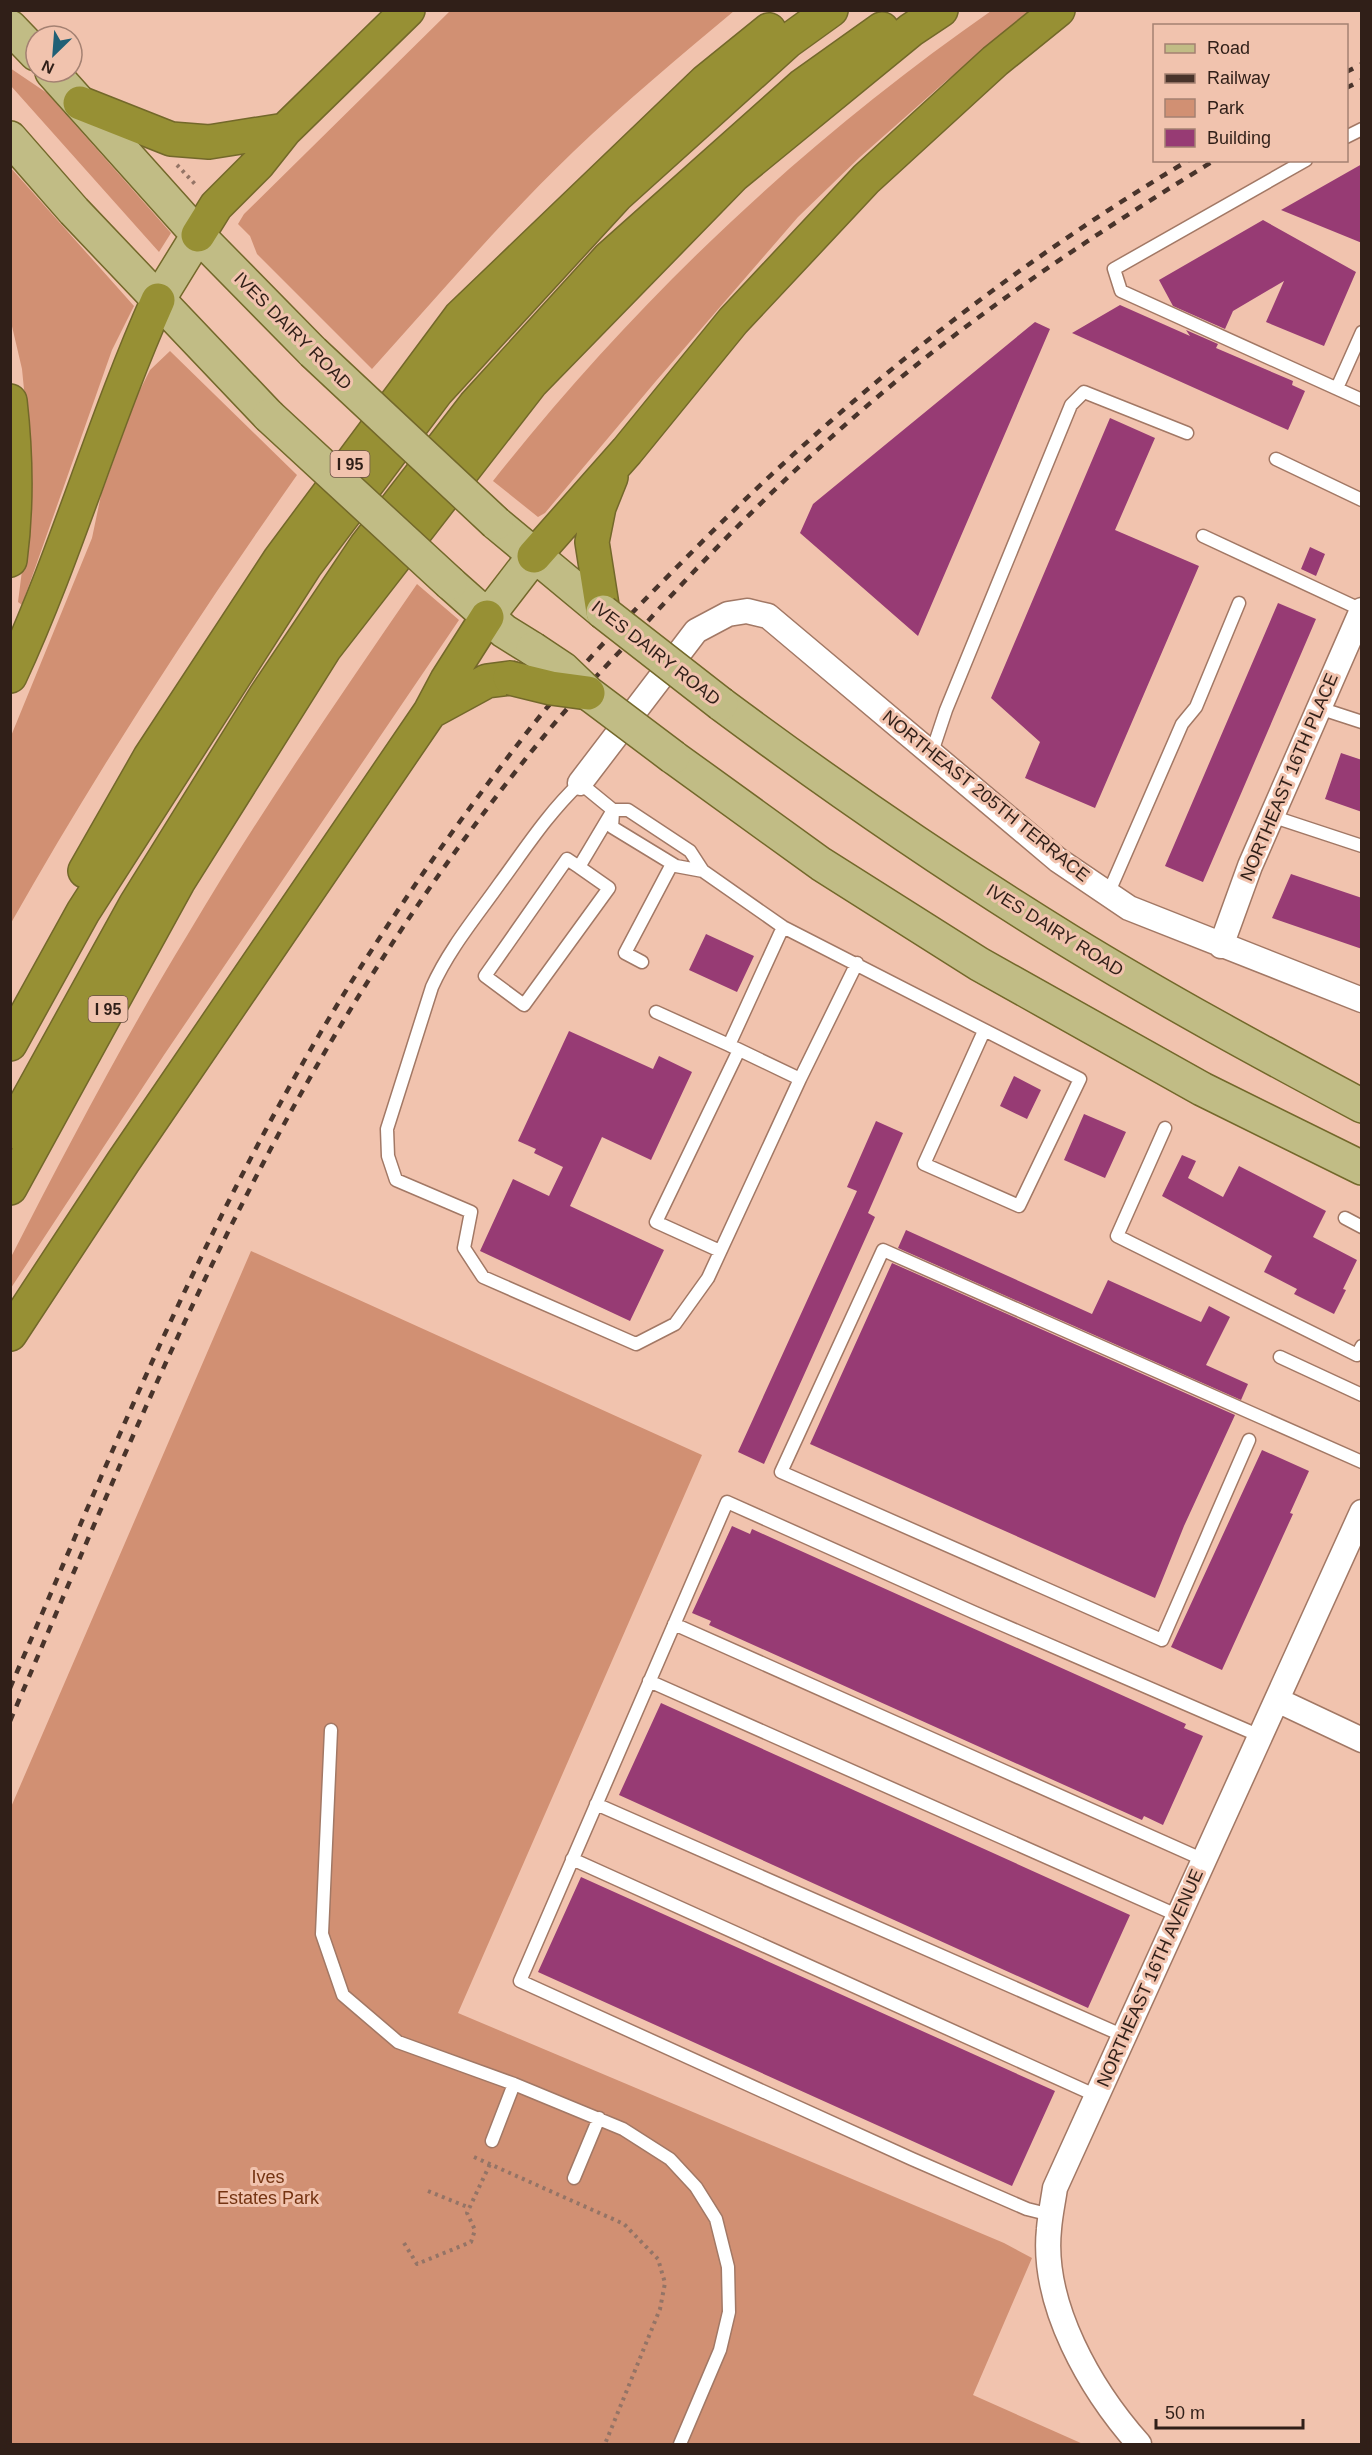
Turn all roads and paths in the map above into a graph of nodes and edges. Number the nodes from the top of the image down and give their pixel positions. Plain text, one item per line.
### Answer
1 (408, 10) edge
2 (794, 10) edge
3 (831, 10) edge
4 (907, 10) edge
5 (941, 10) edge
6 (1058, 10) edge
7 (10, 27) edge
8 (24, 42) edge
9 (63, 84) edge
10 (80, 103) junction
11 (1362, 129) edge
12 (285, 130) junction
13 (1348, 136) edge
14 (10, 138) edge
15 (1302, 162) edge
16 (176, 163) dead end
17 (195, 184) dead end
18 (198, 235) junction
19 (158, 300) junction
20 (1362, 332) edge
21 (1337, 388) junction
22 (1362, 400) edge
23 (10, 401) edge
24 (1187, 433) dead end
25 (1276, 459) dead end
26 (615, 465) junction
27 (1362, 500) edge
28 (1203, 536) dead end
29 (534, 556) junction
30 (10, 560) edge
31 (1239, 603) dead end
32 (593, 604) junction
33 (1362, 610) edge
34 (488, 617) junction
35 (10, 676) edge
36 (588, 693) junction
37 (1319, 708) junction
38 (430, 712) junction
39 (1362, 722) edge
40 (932, 752) junction
41 (579, 783) junction
42 (613, 810) junction
43 (1271, 816) junction
44 (1362, 846) edge
45 (672, 864) junction
46 (579, 867) junction
47 (703, 871) junction
48 (1108, 894) junction
49 (783, 927) junction
50 (1221, 946) junction
51 (642, 962) dead end
52 (857, 963) junction
53 (1362, 1000) edge
54 (10, 1002) edge
55 (656, 1012) dead end
56 (984, 1031) junction
57 (10, 1044) edge
58 (734, 1048) junction
59 (800, 1079) junction
60 (1362, 1106) edge
61 (1165, 1128) dead end
62 (10, 1132) edge
63 (1362, 1168) edge
64 (10, 1188) edge
65 (1345, 1218) dead end
66 (1362, 1227) edge
67 (720, 1251) junction
68 (10, 1334) edge
69 (1362, 1346) edge
70 (1280, 1357) dead end
71 (1362, 1395) edge
72 (1249, 1440) dead end
73 (1362, 1462) edge
74 (1362, 1512) edge
75 (674, 1624) junction
76 (649, 1681) junction
77 (1277, 1700) junction
78 (331, 1730) dead end
79 (1260, 1736) junction
80 (1362, 1740) edge
81 (596, 1804) junction
82 (572, 1859) junction
83 (1204, 1860) junction
84 (1179, 1916) junction
85 (1124, 2037) junction
86 (514, 2084) junction
87 (1097, 2096) junction
88 (599, 2118) junction
89 (492, 2141) dead end
90 (474, 2157) dead end
91 (489, 2164) junction
92 (574, 2178) dead end
93 (429, 2191) dead end
94 (470, 2208) junction
95 (1051, 2215) junction
96 (404, 2243) dead end
97 (605, 2445) edge
98 (680, 2445) edge
99 (1139, 2445) edge

1 - 12 highway
2 - 54 highway, I 95
3 - 57 highway
4 - 62 highway
5 - 64 highway, I 95
6 - 26 highway
7 - 8 main road
9 - 10 main road, IVES DAIRY ROAD
10 - 12 highway
10 - 18 main road, IVES DAIRY ROAD
11 - 13 lane
12 - 18 highway
14 - 19 main road
15 - 21 lane
16 - 17 path
18 - 19 main road
18 - 29 main road, IVES DAIRY ROAD, bridge
19 - 34 main road, bridge
19 - 35 highway
20 - 21 lane
21 - 22 lane
23 - 30 highway
24 - 40 lane
25 - 27 lane
26 - 29 highway
26 - 32 highway
28 - 33 lane
29 - 32 main road, IVES DAIRY ROAD
29 - 34 main road
31 - 48 lane
32 - 60 main road, IVES DAIRY ROAD, bridge
33 - 37 street, NORTHEAST 16TH PLACE
34 - 36 main road, bridge
34 - 38 highway
36 - 38 highway, bridge
36 - 63 main road, bridge
37 - 39 lane
37 - 43 street, NORTHEAST 16TH PLACE
38 - 68 highway
40 - 41 street, NORTHEAST 205TH TERRACE
40 - 48 street, NORTHEAST 205TH TERRACE
41 - 42 lane
41 - 67 lane
42 - 45 lane
42 - 46 lane
42 - 47 lane
43 - 44 lane
43 - 50 street, NORTHEAST 16TH PLACE
45 - 47 lane
45 - 51 lane
46 - 46 lane
47 - 49 lane
48 - 50 street, NORTHEAST 205TH TERRACE
49 - 52 lane
49 - 58 lane
50 - 53 street, NORTHEAST 205TH TERRACE
52 - 56 lane
52 - 59 lane
55 - 58 lane
56 - 56 lane
58 - 59 lane
58 - 67 lane
59 - 67 lane
61 - 69 lane
65 - 66 lane
70 - 71 lane
72 - 73 lane
74 - 77 street, NORTHEAST 16TH AVENUE
75 - 76 lane
75 - 79 lane
75 - 83 lane
76 - 81 lane
76 - 84 lane
77 - 79 street, NORTHEAST 16TH AVENUE
77 - 80 street
78 - 86 lane
79 - 83 street, NORTHEAST 16TH AVENUE
81 - 82 lane
81 - 85 lane
82 - 87 lane
82 - 95 lane
83 - 84 street, NORTHEAST 16TH AVENUE
84 - 85 street, NORTHEAST 16TH AVENUE
85 - 87 street, NORTHEAST 16TH AVENUE
86 - 88 lane
86 - 89 lane
87 - 95 street, NORTHEAST 16TH AVENUE
88 - 92 lane
88 - 98 lane
90 - 91 path
91 - 94 path
91 - 97 path
93 - 94 path
94 - 96 path
95 - 99 street, NORTHEAST 16TH AVENUE

